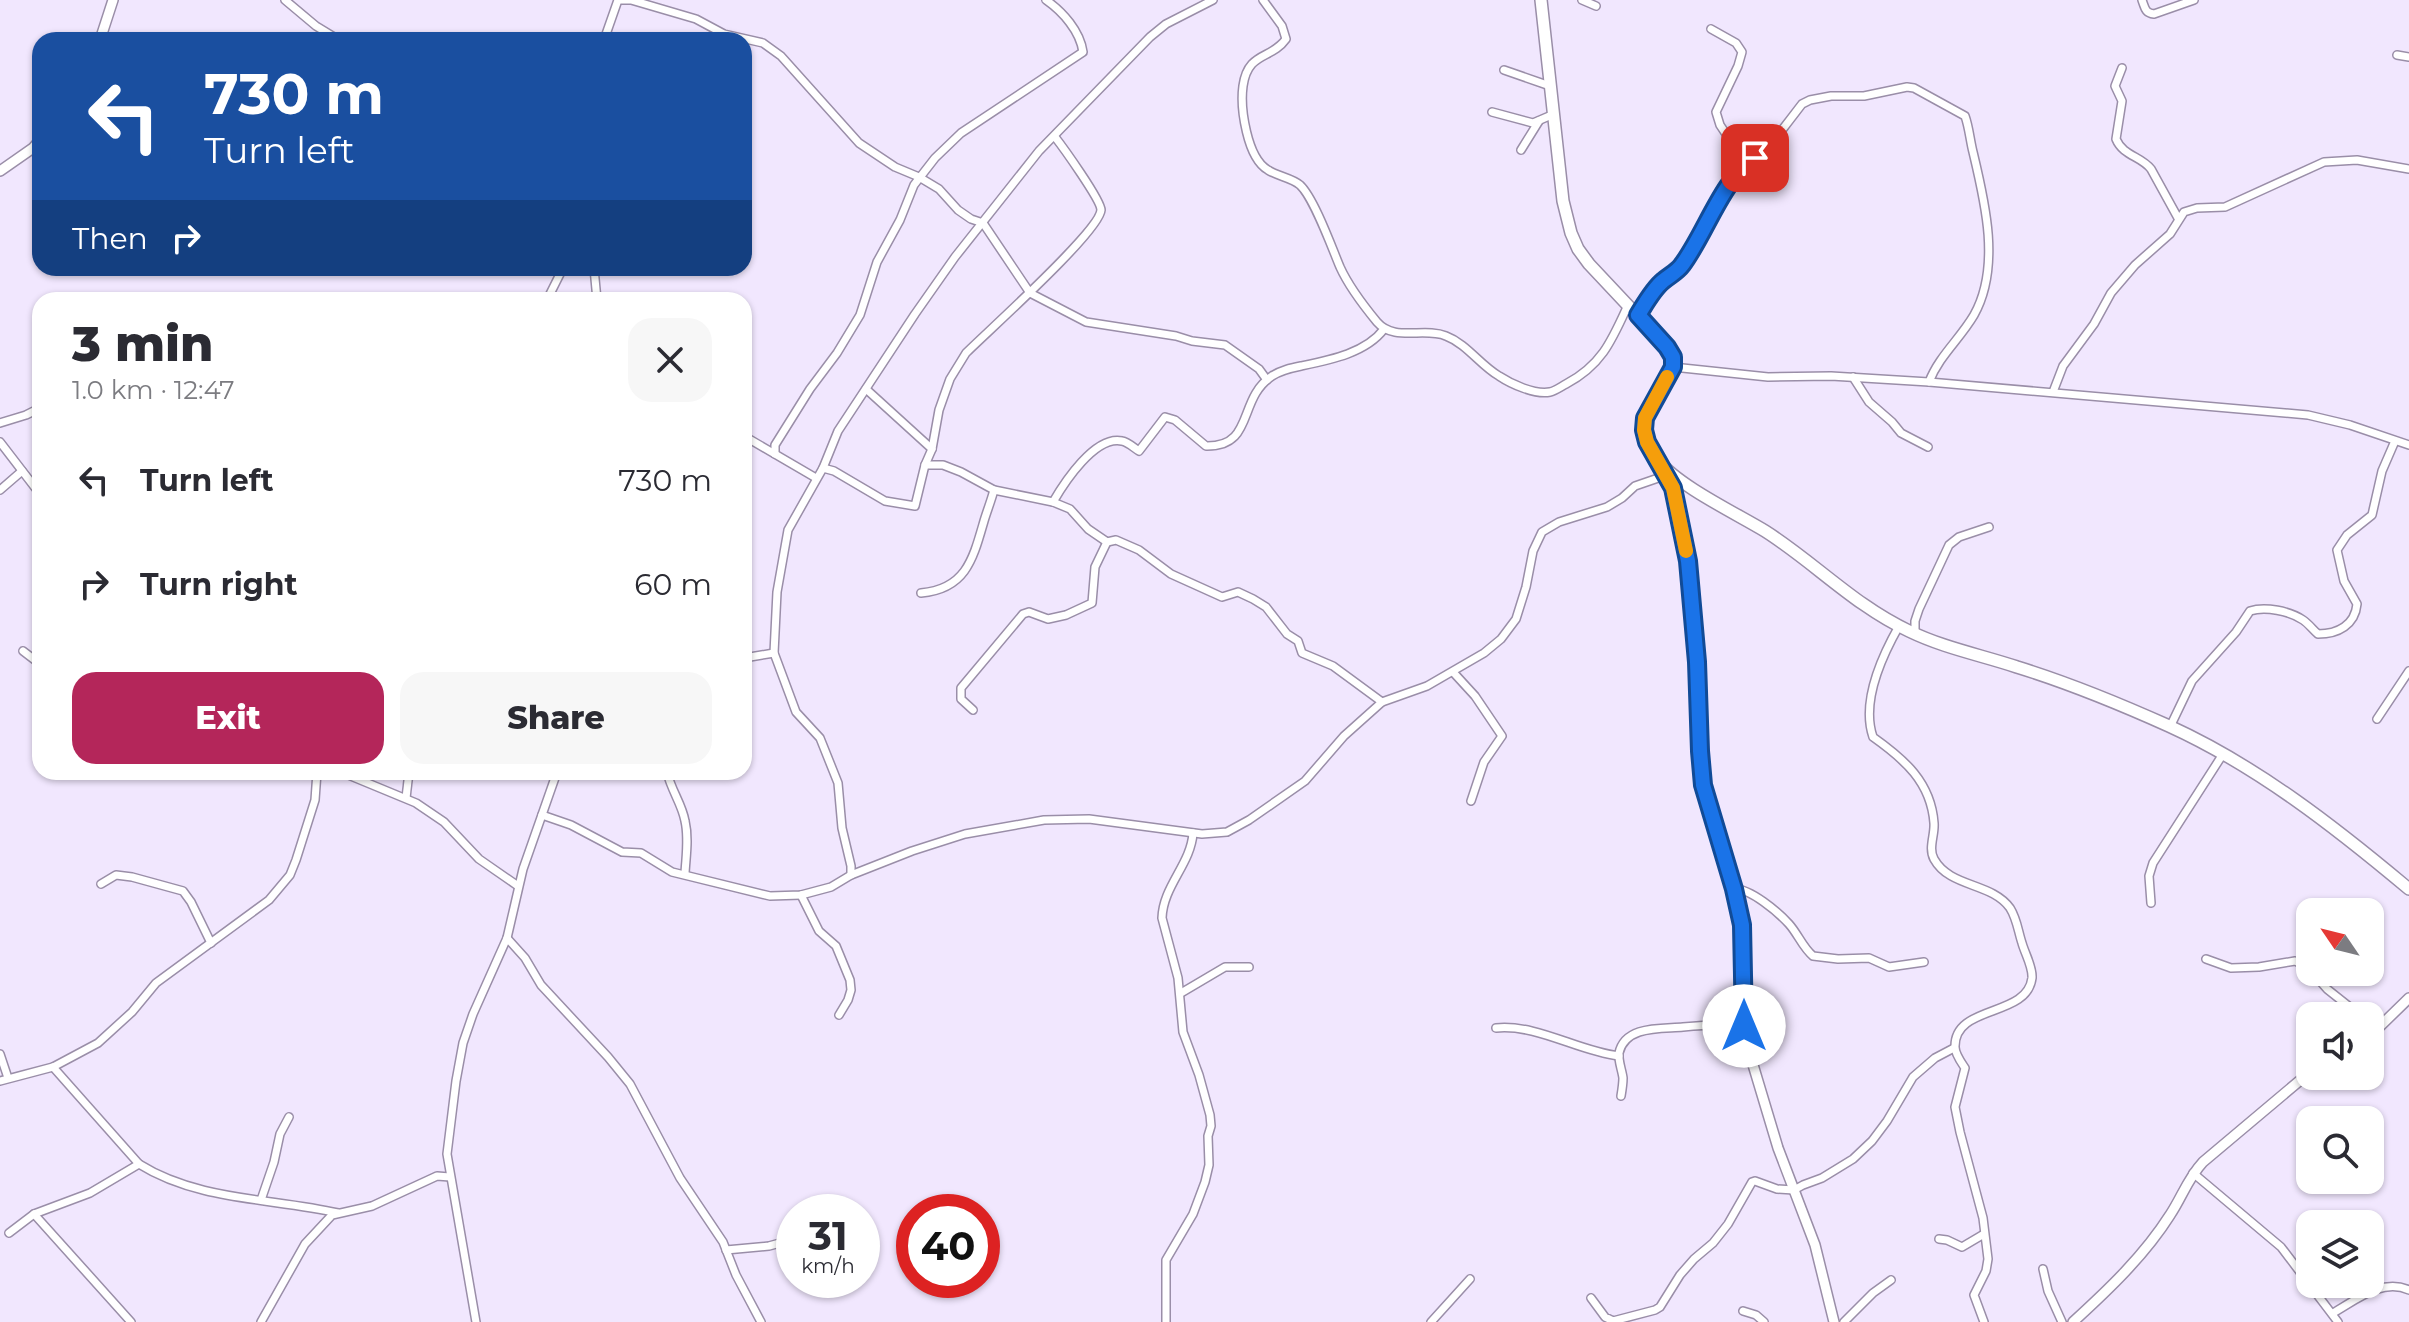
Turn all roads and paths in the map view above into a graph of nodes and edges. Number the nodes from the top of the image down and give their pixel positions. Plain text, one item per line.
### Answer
1 (113, 0) edge
2 (285, 0) edge
3 (619, 0) edge
4 (1046, 0) edge
5 (1213, 0) edge
6 (1263, 0) edge
7 (1541, 0) edge
8 (1582, 0) edge
9 (2142, 0) edge
10 (2194, 0) edge
11 (1596, 6) dead end
12 (1711, 29) dead end
13 (103, 32) edge
14 (326, 32) edge
15 (607, 32) edge
16 (720, 32) edge
17 (752, 40) edge
18 (2397, 55) dead end
19 (2409, 57) edge
20 (2122, 68) dead end
21 (1504, 70) dead end
22 (1550, 86) junction
23 (1492, 112) dead end
24 (1554, 114) junction
25 (1539, 121) junction
26 (1055, 137) junction
27 (32, 149) edge
28 (1521, 150) dead end
29 (1746, 164) junction
30 (2409, 169) edge
31 (0, 171) edge
32 (919, 177) junction
33 (2178, 218) junction
34 (983, 223) junction
35 (1030, 293) junction
36 (1628, 305) junction
37 (1638, 315) junction
38 (1384, 329) junction
39 (1673, 367) junction
40 (1853, 377) junction
41 (1267, 380) junction
42 (1929, 382) junction
43 (866, 389) junction
44 (2053, 392) junction
45 (32, 412) edge
46 (0, 423) edge
47 (752, 441) edge
48 (2395, 441) junction
49 (0, 442) edge
50 (2409, 445) edge
51 (1928, 447) dead end
52 (932, 449) junction
53 (775, 454) junction
54 (1660, 463) junction
55 (925, 465) junction
56 (823, 468) junction
57 (22, 471) junction
58 (1667, 475) junction
59 (816, 478) junction
60 (32, 484) edge
61 (0, 490) edge
62 (994, 490) junction
63 (1053, 502) junction
64 (1989, 527) dead end
65 (1107, 542) junction
66 (921, 593) dead end
67 (1919, 609) junction
68 (1900, 627) junction
69 (1915, 634) junction
70 (23, 651) dead end
71 (774, 653) junction
72 (752, 657) edge
73 (32, 658) edge
74 (2409, 671) edge
75 (1453, 672) junction
76 (1382, 702) junction
77 (973, 710) dead end
78 (2377, 719) dead end
79 (2170, 727) junction
80 (2223, 754) junction
81 (317, 780) edge
82 (361, 780) edge
83 (408, 780) edge
84 (554, 780) edge
85 (669, 780) edge
86 (406, 798) junction
87 (1471, 801) dead end
88 (542, 815) junction
89 (1193, 833) junction
90 (685, 873) junction
91 (851, 875) junction
92 (101, 884) dead end
93 (518, 886) junction
94 (1734, 889) junction
95 (2409, 889) edge
96 (801, 895) junction
97 (2151, 903) dead end
98 (507, 938) junction
99 (211, 943) junction
100 (2206, 959) dead end
101 (2296, 961) edge
102 (1924, 962) dead end
103 (1249, 967) dead end
104 (2324, 986) edge
105 (1181, 993) junction
106 (2409, 998) edge
107 (2343, 1002) edge
108 (839, 1015) dead end
109 (2384, 1020) edge
110 (1744, 1026) junction
111 (1496, 1028) dead end
112 (1954, 1048) junction
113 (0, 1054) edge
114 (1619, 1056) junction
115 (53, 1067) junction
116 (4, 1079) edge
117 (2296, 1083) edge
118 (1621, 1096) dead end
119 (289, 1117) dead end
120 (447, 1154) junction
121 (139, 1164) junction
122 (2193, 1173) junction
123 (450, 1177) junction
124 (429, 1179) junction
125 (1794, 1190) junction
126 (261, 1200) junction
127 (338, 1213) junction
128 (34, 1214) junction
129 (9, 1233) dead end
130 (1984, 1234) junction
131 (1939, 1239) dead end
132 (776, 1244) edge
133 (726, 1250) junction
134 (2043, 1269) dead end
135 (1470, 1279) dead end
136 (1891, 1280) dead end
137 (2409, 1290) edge
138 (1591, 1298) dead end
139 (1743, 1311) dead end
140 (2333, 1313) junction
141 (131, 1322) edge
142 (261, 1322) edge
143 (476, 1322) edge
144 (761, 1322) edge
145 (1166, 1322) edge
146 (1431, 1322) edge
147 (1764, 1322) edge
148 (1834, 1322) edge
149 (1844, 1322) edge
150 (1984, 1322) edge
151 (2062, 1322) edge
152 (2073, 1322) edge
153 (2338, 1322) edge

1 - 13 street
2 - 14 street
3 - 15 street
3 - 16 street
4 - 32 street
5 - 26 street
6 - 38 street
7 - 22 main road
8 - 11 street
9 - 10 street
12 - 29 street
17 - 32 street
18 - 19 street
20 - 33 street
21 - 22 street
22 - 24 main road
23 - 25 street
24 - 25 street
24 - 36 main road
25 - 28 street
26 - 34 street
26 - 35 street
27 - 31 street
29 - 37 street
29 - 42 street
30 - 33 street
32 - 34 street
32 - 53 street
33 - 44 street
34 - 35 street
34 - 43 street
35 - 41 street
35 - 52 street
36 - 37 main road
36 - 38 street
37 - 39 main road
38 - 41 street
39 - 40 street
39 - 54 main road
40 - 42 street
40 - 51 street
41 - 63 street
42 - 44 street
43 - 52 street
43 - 56 street
44 - 48 street
45 - 46 street
47 - 53 street
48 - 50 street
48 - 79 street
49 - 57 street
52 - 55 street
53 - 59 street
54 - 58 street
54 - 68 main road
55 - 56 street
55 - 62 street
56 - 59 street
57 - 60 street
57 - 61 street
58 - 75 street
58 - 94 street
59 - 71 street
62 - 63 street
62 - 66 street
63 - 65 street
64 - 67 street
65 - 76 street
65 - 77 street
67 - 68 street
67 - 69 street
68 - 69 main road
68 - 112 street
69 - 79 main road
70 - 73 street
71 - 72 street
71 - 91 street
74 - 78 street
75 - 76 street
75 - 87 street
76 - 89 street
79 - 80 main road
80 - 95 main road
80 - 97 street
81 - 99 street
82 - 86 street
83 - 86 street
84 - 88 street
85 - 90 street
86 - 93 street
88 - 90 street
88 - 93 street
89 - 91 street
89 - 105 street
90 - 96 street
91 - 96 street
92 - 99 street
93 - 98 street
94 - 102 street
94 - 110 street
96 - 108 street
98 - 120 street
98 - 133 street
99 - 115 street
100 - 101 street
103 - 105 street
104 - 107 street
105 - 145 street
106 - 109 street
110 - 114 street
110 - 125 street
111 - 114 street
112 - 125 street
112 - 130 street
113 - 116 street
114 - 118 street
115 - 116 street
115 - 121 street
117 - 122 street
119 - 126 street
120 - 123 street
120 - 124 street
121 - 126 street
121 - 128 street
122 - 140 street
122 - 152 street
123 - 124 street
123 - 143 street
124 - 127 street
125 - 138 street
125 - 148 street
126 - 127 street
127 - 142 street
128 - 129 street
128 - 141 street
130 - 131 street
130 - 150 street
132 - 133 street
133 - 144 street
134 - 151 street
135 - 146 street
136 - 149 street
137 - 140 street
139 - 147 street
140 - 153 street

